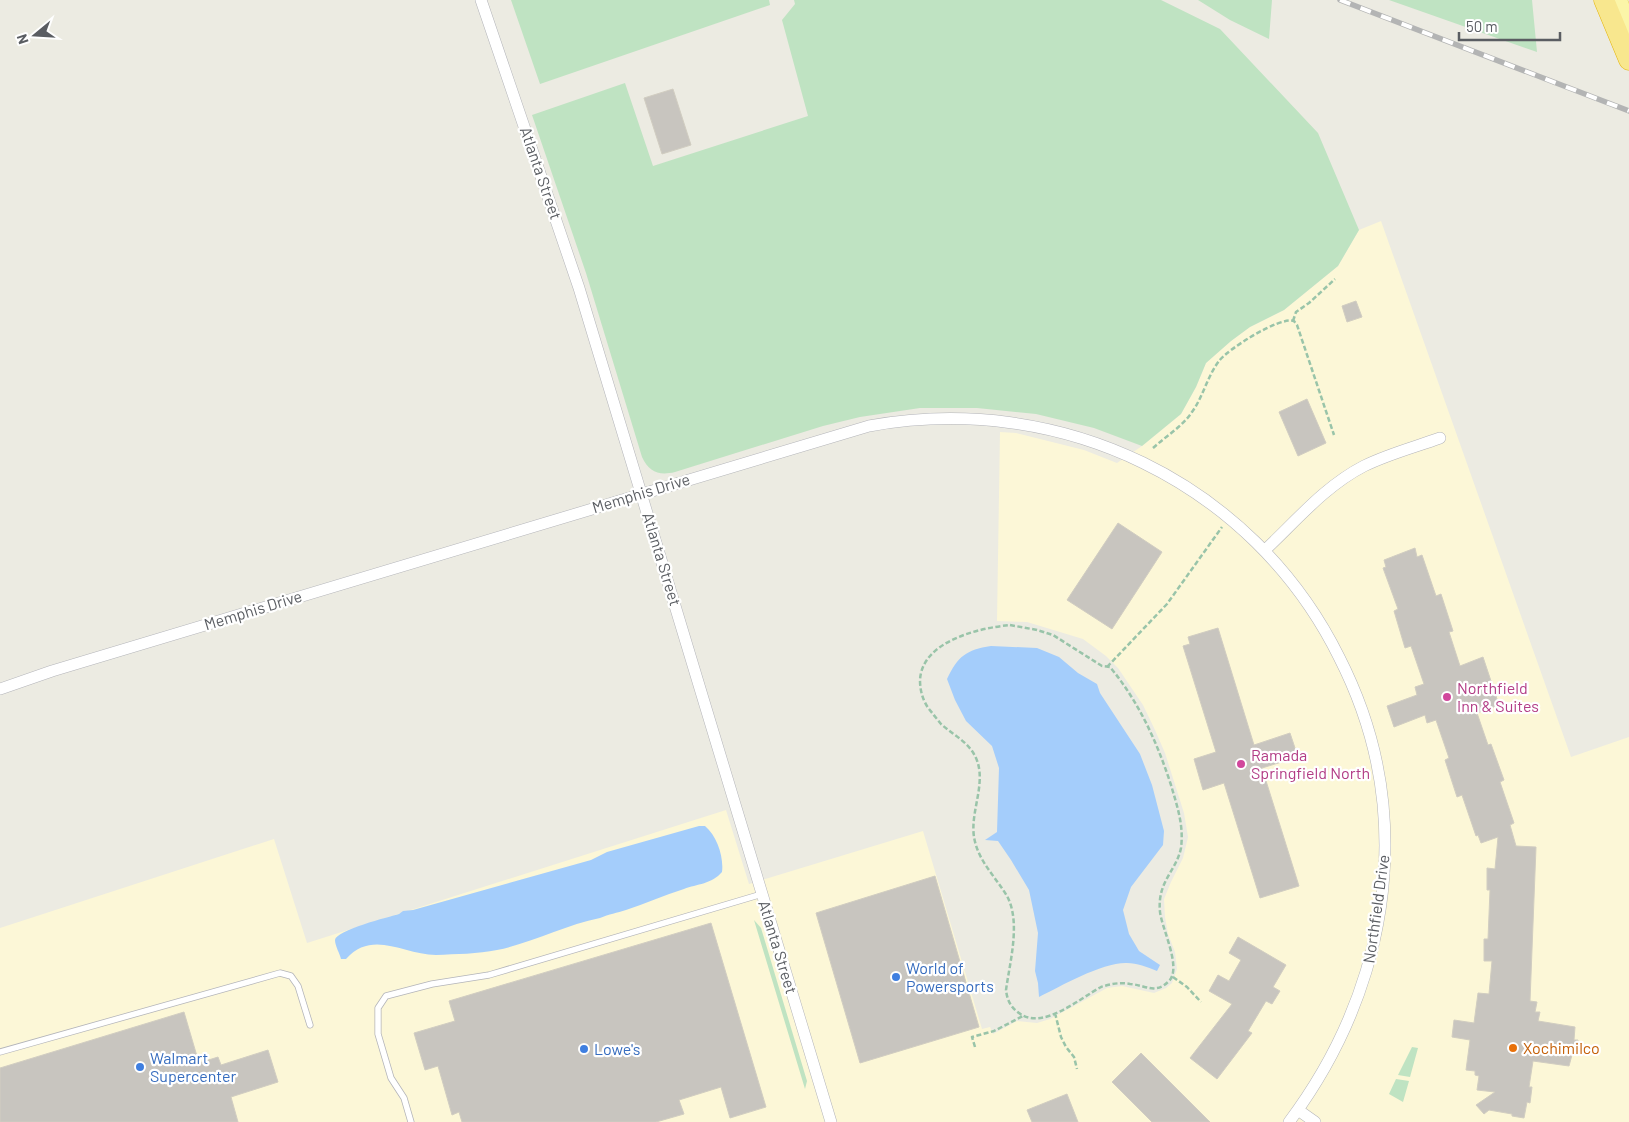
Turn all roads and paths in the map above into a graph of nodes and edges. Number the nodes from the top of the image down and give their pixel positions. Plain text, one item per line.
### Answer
1 (481, 0) edge
2 (1604, 0) edge
3 (1618, 0) edge
4 (1623, 26) edge
5 (1629, 60) edge
6 (1335, 279) dead end
7 (1292, 321) junction
8 (1334, 435) dead end
9 (1440, 438) dead end
10 (1153, 448) dead end
11 (642, 493) junction
12 (1222, 527) dead end
13 (1265, 550) junction
14 (1107, 667) junction
15 (0, 689) edge
16 (762, 894) junction
17 (1172, 977) junction
18 (1201, 1002) dead end
19 (1055, 1013) junction
20 (1023, 1016) junction
21 (310, 1025) dead end
22 (975, 1047) dead end
23 (0, 1052) edge
24 (1077, 1069) dead end
25 (1298, 1110) junction
26 (411, 1122) edge
27 (831, 1122) edge
28 (1290, 1122) edge
29 (1315, 1122) edge

1 - 11 street, Atlanta Street
2 - 4 highway
3 - 4 main road
4 - 5 highway
6 - 7 path
7 - 8 path
7 - 10 path
9 - 13 street
11 - 13 street, Memphis Drive
11 - 15 street, Memphis Drive
11 - 16 street, Atlanta Street
12 - 14 path
13 - 25 street, Northfield Drive
14 - 17 path
14 - 20 path
16 - 26 lane
16 - 27 street, Atlanta Street
17 - 18 path
17 - 19 path
19 - 20 path
19 - 24 path
20 - 22 path
21 - 23 lane
25 - 28 street, Northfield Drive
25 - 29 street

